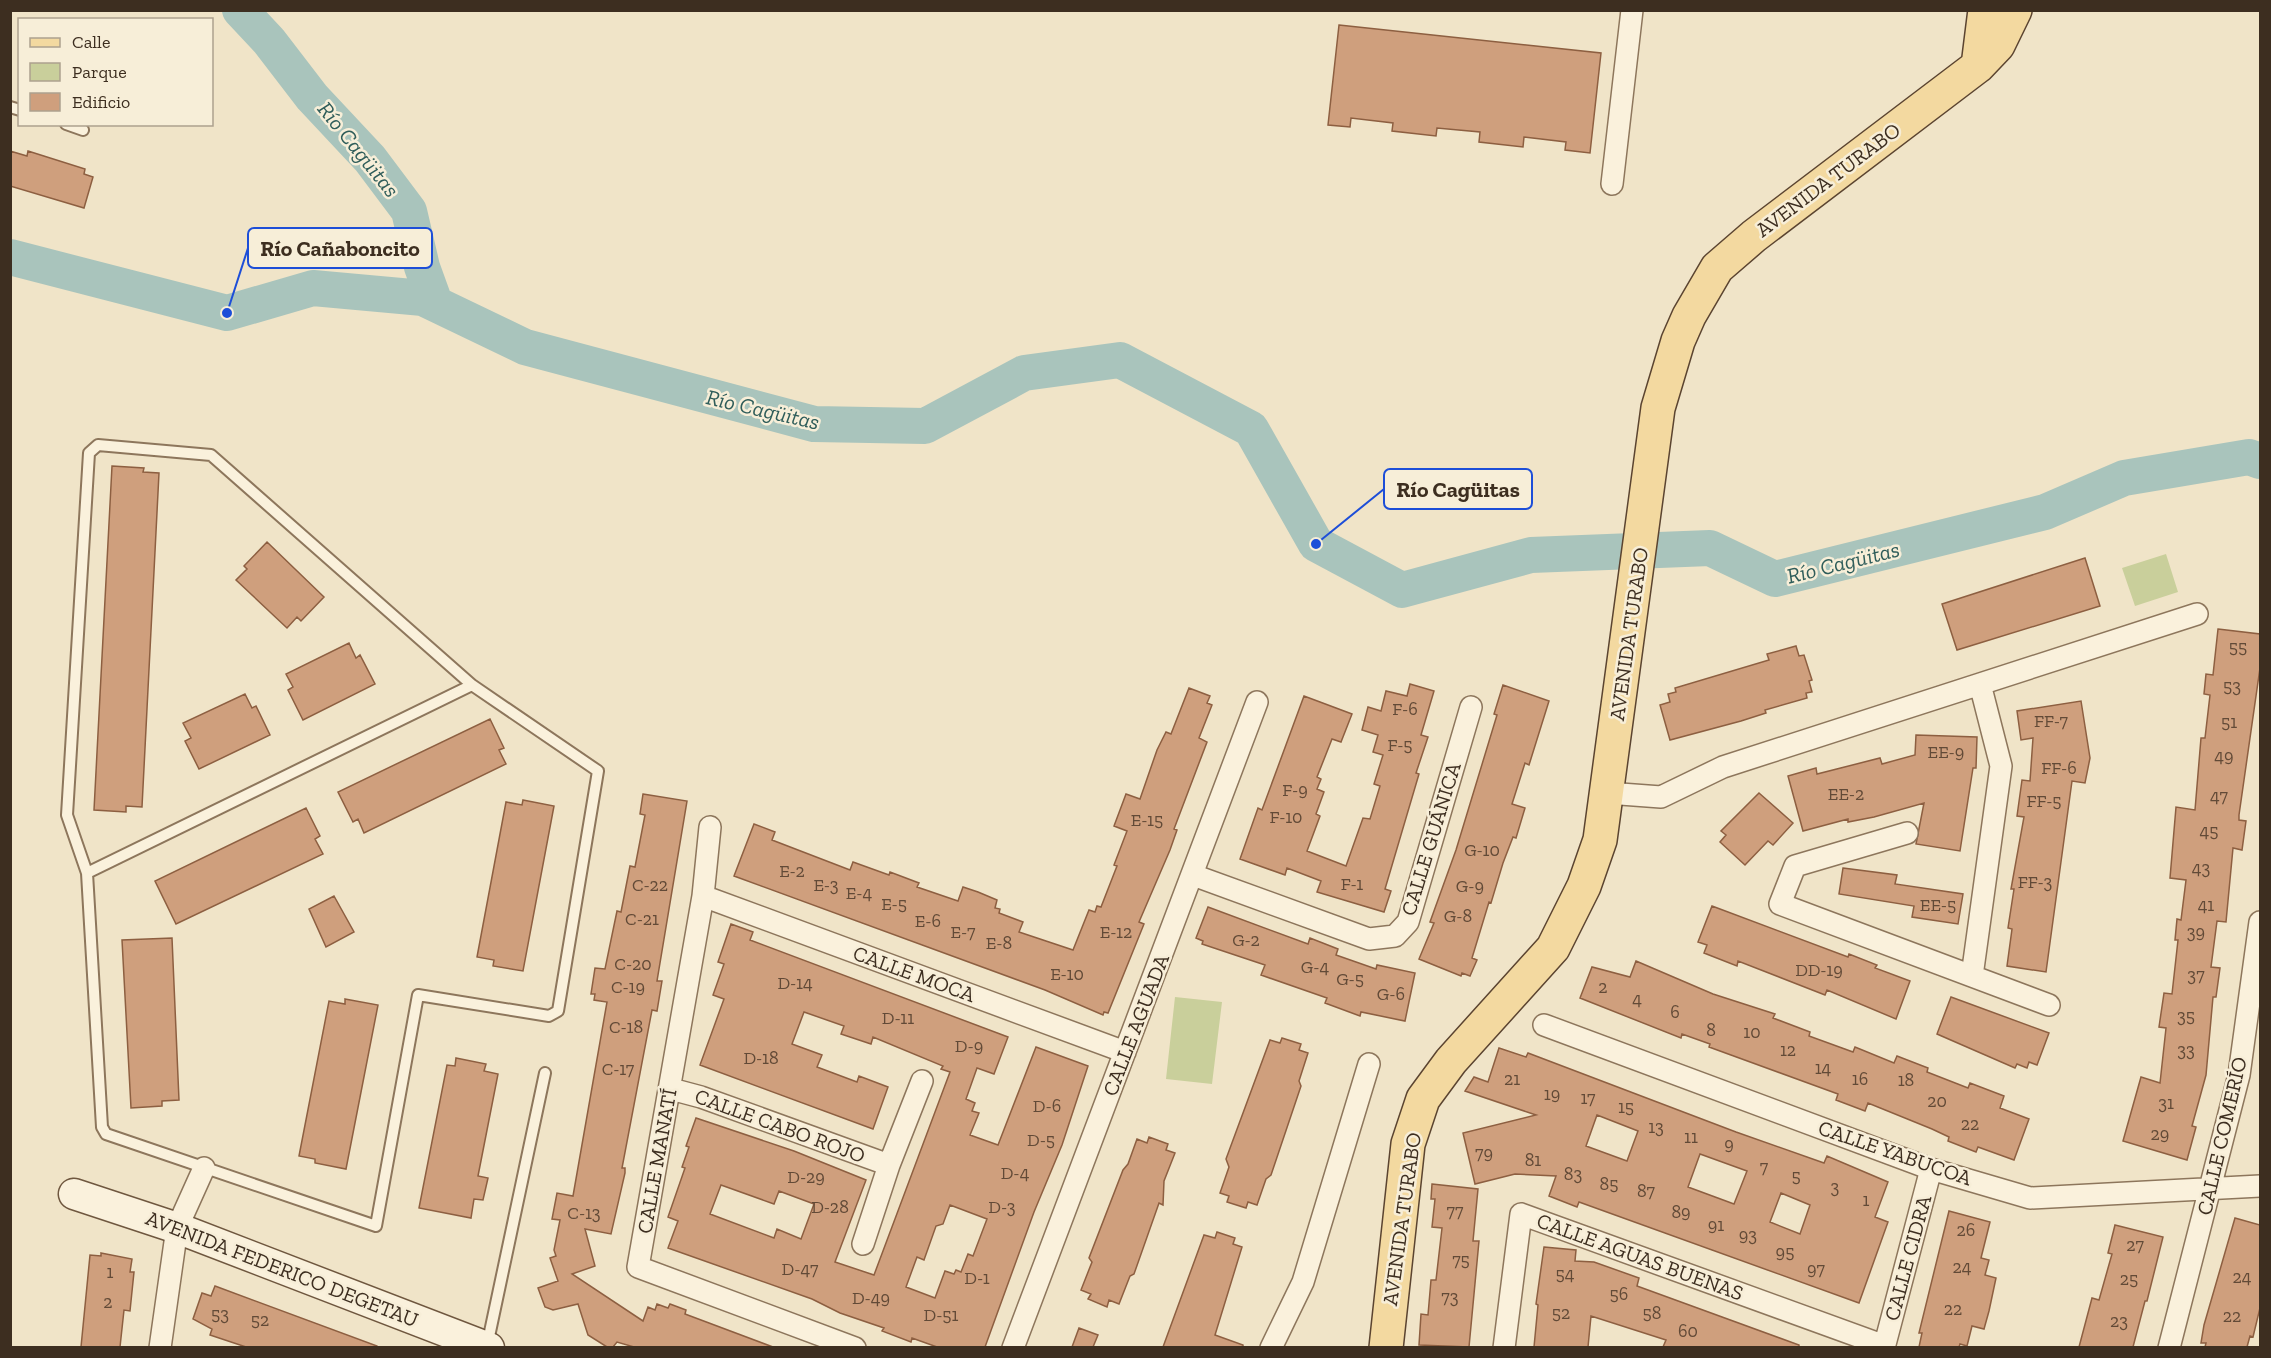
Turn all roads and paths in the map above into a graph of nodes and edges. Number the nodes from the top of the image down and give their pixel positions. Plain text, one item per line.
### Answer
1 (1632, 10) edge
2 (1985, 10) edge
3 (2014, 10) edge
4 (1978, 66) junction
5 (72, 126) edge
6 (83, 130) dead end
7 (1612, 184) dead end
8 (2197, 614) dead end
9 (1980, 684) junction
10 (472, 685) junction
11 (1257, 702) dead end
12 (1472, 707) dead end
13 (1607, 793) junction
14 (710, 827) dead end
15 (1907, 833) dead end
16 (87, 873) junction
17 (1193, 875) junction
18 (703, 896) junction
19 (2260, 922) edge
20 (2258, 954) edge
21 (1972, 976) junction
22 (2049, 1005) dead end
23 (1544, 1025) dead end
24 (1125, 1052) junction
25 (1369, 1064) dead end
26 (545, 1073) dead end
27 (922, 1081) dead end
28 (670, 1089) junction
29 (889, 1165) junction
30 (204, 1168) junction
31 (1931, 1169) junction
32 (2260, 1186) edge
33 (2211, 1189) junction
34 (74, 1194) dead end
35 (177, 1228) junction
36 (862, 1244) dead end
37 (163, 1347) edge
38 (488, 1347) edge
39 (855, 1347) edge
40 (1013, 1347) edge
41 (1271, 1347) edge
42 (1386, 1347) edge
43 (1504, 1347) edge
44 (1885, 1347) edge
45 (2169, 1347) edge

1 - 7 street
2 - 4 main road
3 - 4 main road, AVENIDA TURABO
4 - 13 main road, AVENIDA TURABO
5 - 6 lane
8 - 9 street
9 - 13 street
9 - 21 street
10 - 16 lane
10 - 16 lane
10 - 30 lane
11 - 17 street, CALLE AGUADA
12 - 17 street, CALLE GUÁNICA
13 - 42 main road, AVENIDA TURABO
14 - 18 street, CALLE MANATÍ
15 - 21 street
16 - 30 lane
17 - 24 street, CALLE AGUADA
18 - 24 street, CALLE MOCA
18 - 28 street, CALLE MANATÍ
19 - 20 street, CALLE COMERÍO
20 - 33 street, CALLE COMERÍO
21 - 22 street
23 - 31 street, CALLE YABUCOA
24 - 40 street, CALLE AGUADA
25 - 41 street
26 - 38 lane
27 - 29 street, CALLE CABO ROJO
28 - 29 street, CALLE CABO ROJO
28 - 39 street, CALLE MANATÍ
29 - 36 street, CALLE CABO ROJO
30 - 35 street
31 - 33 street, CALLE YABUCOA
31 - 44 street, CALLE CIDRA
32 - 33 street, CALLE YABUCOA
33 - 45 street, CALLE COMERÍO
34 - 35 street, AVENIDA FEDERICO DEGETAU
35 - 37 street
35 - 38 street, AVENIDA FEDERICO DEGETAU
43 - 44 street, CALLE AGUAS BUENAS

